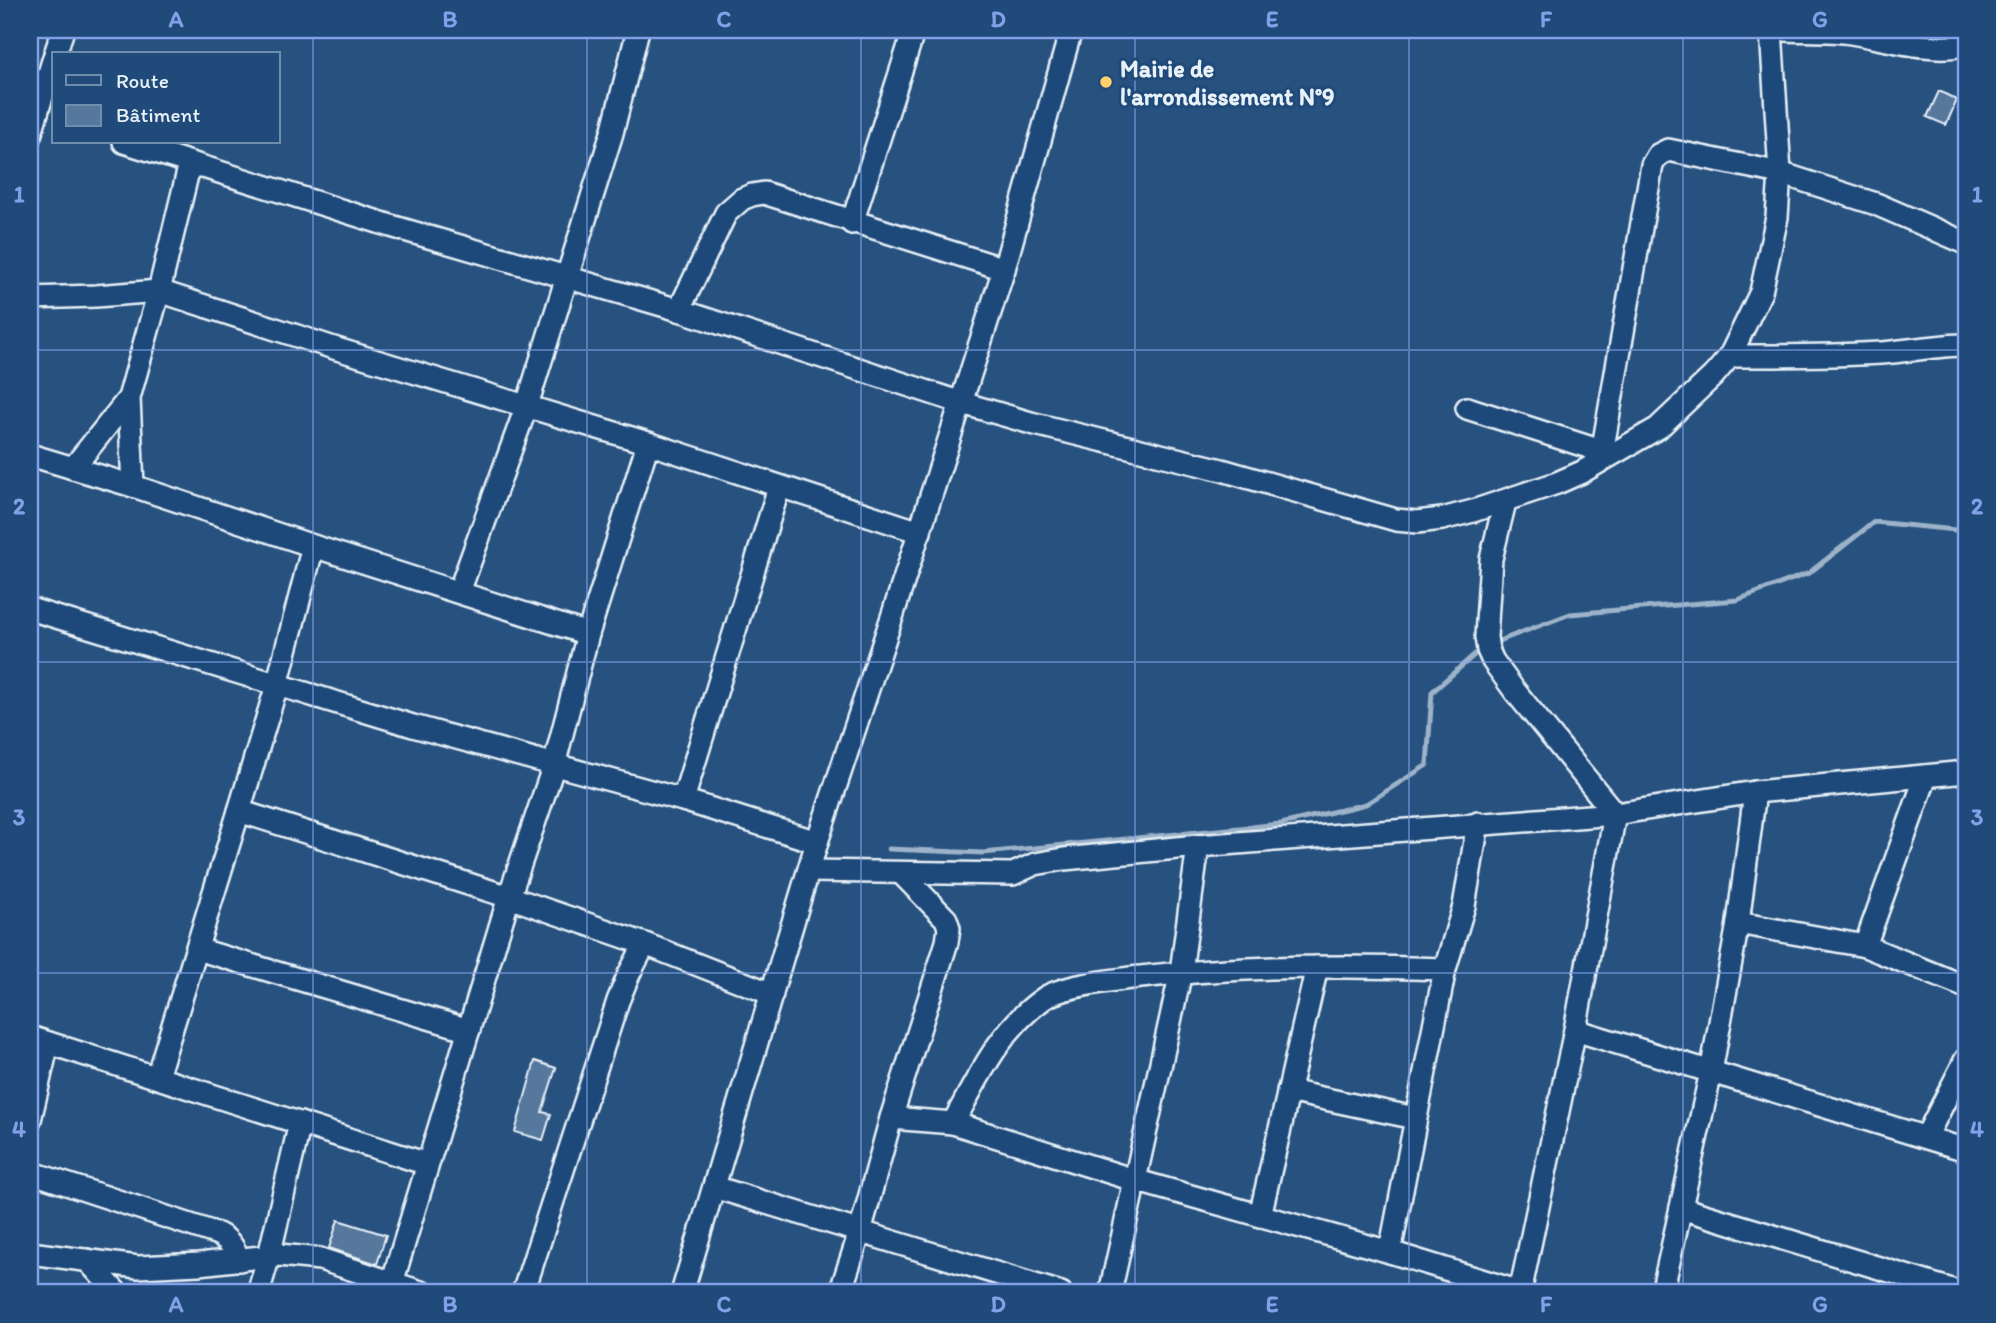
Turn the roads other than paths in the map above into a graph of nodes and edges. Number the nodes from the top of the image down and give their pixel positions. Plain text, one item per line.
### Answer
1 (63, 30) edge
2 (638, 30) edge
3 (914, 30) edge
4 (1071, 30) edge
5 (1770, 30) edge
6 (1785, 30) edge
7 (1966, 44) edge
8 (56, 52) edge
9 (52, 68) edge
10 (40, 115) edge
11 (30, 136) edge
12 (130, 144) edge
13 (190, 163) junction
14 (1780, 173) junction
15 (852, 223) junction
16 (1966, 243) edge
17 (1004, 269) junction
18 (566, 277) junction
19 (159, 291) junction
20 (30, 298) edge
21 (679, 310) junction
22 (1966, 345) edge
23 (1730, 356) junction
24 (129, 398) junction
25 (962, 403) junction
26 (527, 405) junction
27 (1467, 408) dead end
28 (648, 443) junction
29 (30, 455) edge
30 (1601, 455) junction
31 (73, 468) junction
32 (132, 486) junction
33 (779, 487) junction
34 (1506, 502) junction
35 (920, 532) junction
36 (313, 546) junction
37 (459, 592) junction
38 (30, 609) edge
39 (588, 634) junction
40 (277, 685) junction
41 (554, 765) junction
42 (1966, 772) edge
43 (1926, 776) junction
44 (1755, 792) junction
45 (682, 800) junction
46 (239, 811) junction
47 (1615, 814) junction
48 (1478, 823) junction
49 (817, 842) junction
50 (1198, 846) junction
51 (809, 871) junction
52 (901, 873) junction
53 (509, 897) junction
54 (1738, 923) junction
55 (645, 944) junction
56 (1865, 946) junction
57 (197, 948) junction
58 (1317, 967) junction
59 (1446, 969) junction
60 (1181, 972) junction
61 (1966, 987) edge
62 (772, 994) junction
63 (468, 1030) junction
64 (1575, 1030) junction
65 (39, 1040) edge
66 (1966, 1059) edge
67 (1711, 1072) junction
68 (157, 1077) junction
69 (1288, 1091) junction
70 (891, 1118) junction
71 (1415, 1118) junction
72 (30, 1120) edge
73 (300, 1123) junction
74 (953, 1123) junction
75 (1926, 1137) junction
76 (1966, 1150) edge
77 (427, 1164) junction
78 (30, 1172) edge
79 (1135, 1180) junction
80 (714, 1187) junction
81 (1681, 1208) junction
82 (1260, 1216) junction
83 (860, 1232) junction
84 (1390, 1252) junction
85 (30, 1253) edge
86 (269, 1256) junction
87 (87, 1260) junction
88 (239, 1260) junction
89 (392, 1283) junction
90 (117, 1293) edge
91 (258, 1293) edge
92 (424, 1293) edge
93 (523, 1293) edge
94 (682, 1293) edge
95 (840, 1293) edge
96 (1061, 1293) edge
97 (1110, 1293) edge
98 (1520, 1293) edge
99 (1662, 1293) edge
100 (1962, 1293) edge

1 - 8 street
2 - 18 street
3 - 15 street
4 - 17 street
5 - 14 street
6 - 7 street
9 - 10 street
10 - 11 street
12 - 13 street
13 - 18 street
13 - 19 street
14 - 16 street
14 - 23 street
14 - 30 street
15 - 17 street
15 - 21 street
17 - 25 street
18 - 21 street
18 - 26 street
19 - 20 street
19 - 24 street
19 - 26 street
21 - 25 street
22 - 23 street
23 - 30 street
24 - 31 street
24 - 32 street
25 - 34 street
25 - 35 street
26 - 28 street
26 - 37 street
27 - 30 street
28 - 33 street
28 - 39 street
29 - 31 street
30 - 34 street
31 - 32 street
32 - 36 street
33 - 35 street
33 - 45 street
34 - 47 street
35 - 49 street
36 - 37 street
36 - 40 street
37 - 39 street
38 - 40 street
39 - 41 street
40 - 41 street
40 - 46 street
41 - 45 street
41 - 53 street
42 - 43 street
43 - 44 street
43 - 56 street
44 - 47 street
44 - 54 street
45 - 49 street
46 - 53 street
46 - 57 street
47 - 48 street
47 - 64 street
48 - 50 street
48 - 59 street
49 - 51 street
50 - 52 street
50 - 60 street
51 - 52 street
51 - 62 street
52 - 70 street
53 - 55 street
53 - 63 street
54 - 56 street
54 - 67 street
55 - 62 street
55 - 93 street
56 - 61 street
57 - 63 street
57 - 68 street
58 - 59 street
58 - 60 street
58 - 69 street
59 - 71 street
60 - 74 street
60 - 79 street
62 - 80 street
63 - 77 street
64 - 67 street
64 - 98 street
65 - 68 street
65 - 72 street
66 - 75 street
67 - 75 street
67 - 81 street
68 - 73 street
69 - 71 street
69 - 82 street
70 - 74 street
70 - 83 street
71 - 84 street
73 - 77 street
73 - 86 street
74 - 79 street
75 - 76 street
77 - 89 street
78 - 88 street
79 - 82 street
79 - 97 street
80 - 83 street
80 - 94 street
81 - 99 street
81 - 100 street
82 - 84 street
83 - 95 street
83 - 96 street
84 - 98 street
85 - 87 street
86 - 88 street
86 - 89 street
86 - 91 street
87 - 88 street
87 - 90 street
89 - 92 street

